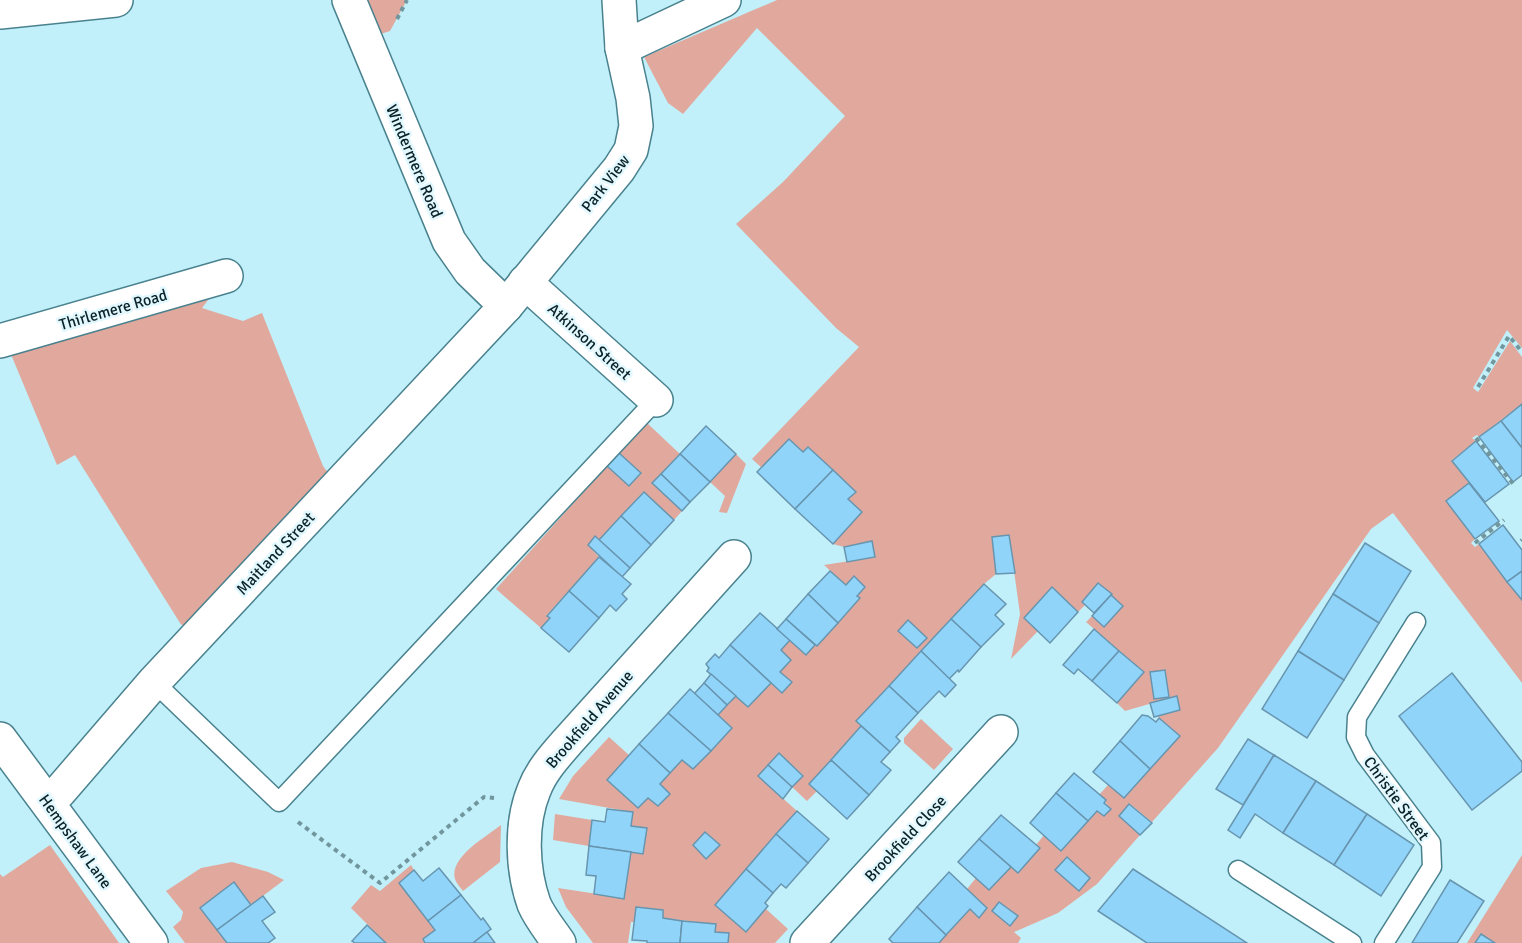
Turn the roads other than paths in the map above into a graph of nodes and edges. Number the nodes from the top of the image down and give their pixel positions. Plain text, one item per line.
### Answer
1 (116, 0) edge
2 (350, 0) edge
3 (619, 0) edge
4 (724, 0) edge
5 (0, 12) edge
6 (622, 48) junction
7 (226, 276) dead end
8 (516, 294) junction
9 (0, 341) edge
10 (656, 400) joint
11 (734, 557) dead end
12 (1416, 622) dead end
13 (154, 682) junction
14 (1001, 732) dead end
15 (0, 739) edge
16 (48, 802) junction
17 (1238, 870) dead end
18 (151, 943) edge
19 (559, 943) edge
20 (807, 943) edge
21 (1352, 943) edge
22 (1384, 943) edge

1 - 5 street
2 - 8 street, Windermere Road
3 - 6 street, Park View
4 - 6 street
6 - 8 street, Park View
7 - 9 street, Thirlemere Road
8 - 10 street, Atkinson Street
8 - 13 street, Maitland Street
10 - 13 lane
11 - 19 street, Brookfield Avenue
12 - 22 lane, Christie Street
13 - 16 street, Maitland Street
14 - 20 street, Brookfield Close
15 - 16 street, Hempshaw Lane
16 - 18 street, Hempshaw Lane
17 - 21 lane

